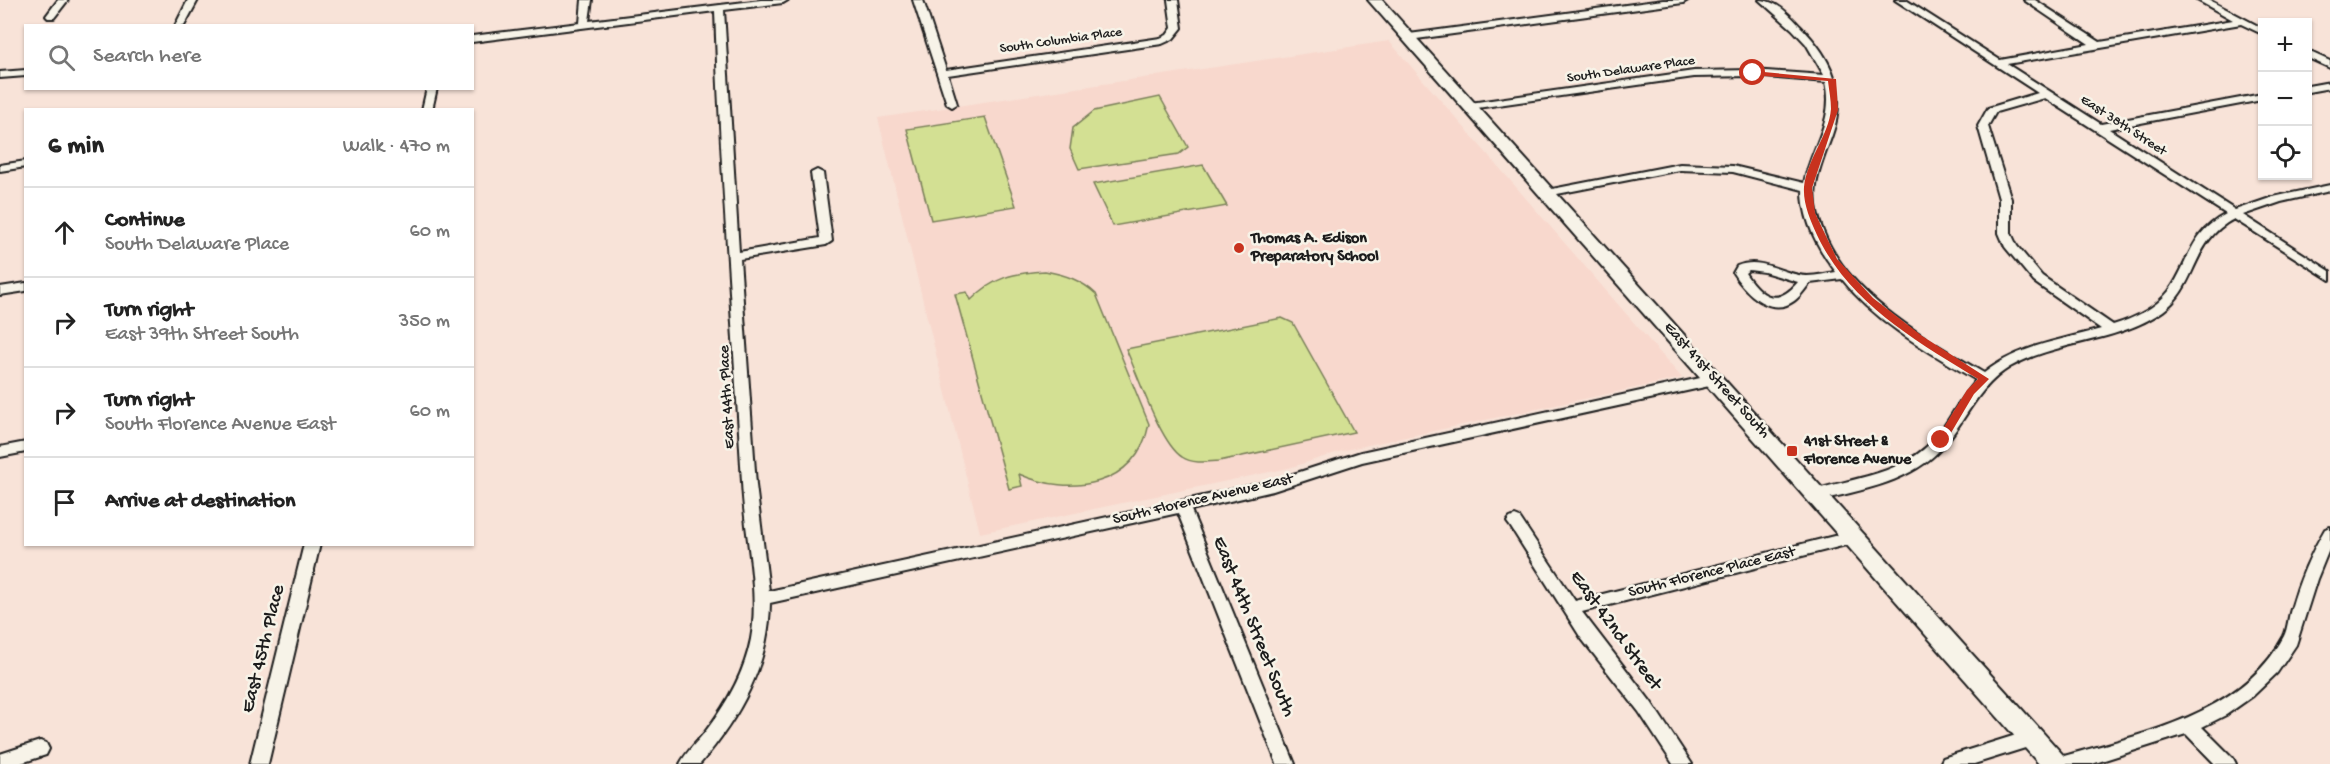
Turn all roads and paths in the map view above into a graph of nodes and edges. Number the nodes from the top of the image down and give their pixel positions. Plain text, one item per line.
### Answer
1 (63, 0) edge
2 (193, 0) edge
3 (587, 0) edge
4 (783, 0) edge
5 (918, 0) edge
6 (1173, 0) edge
7 (1375, 0) edge
8 (1683, 0) edge
9 (1764, 0) edge
10 (1900, 0) edge
11 (2029, 0) edge
12 (2202, 0) edge
13 (719, 8) junction
14 (51, 16) dead end
15 (2242, 21) junction
16 (180, 24) edge
17 (584, 25) junction
18 (2258, 29) edge
19 (1409, 37) junction
20 (474, 39) edge
21 (2097, 45) junction
22 (2312, 56) edge
23 (1997, 63) junction
24 (2330, 65) edge
25 (24, 73) edge
26 (943, 73) junction
27 (0, 75) edge
28 (1832, 79) junction
29 (2330, 85) edge
30 (2312, 88) edge
31 (431, 90) edge
32 (2046, 94) junction
33 (2258, 98) edge
34 (952, 104) dead end
35 (1470, 106) junction
36 (425, 108) edge
37 (2098, 128) junction
38 (24, 164) edge
39 (0, 168) edge
40 (817, 174) dead end
41 (1808, 188) junction
42 (2330, 188) edge
43 (1547, 193) junction
44 (2233, 215) junction
45 (736, 256) junction
46 (1844, 275) junction
47 (2330, 276) edge
48 (1806, 280) junction
49 (24, 287) edge
50 (0, 291) edge
51 (2110, 329) junction
52 (1984, 379) junction
53 (1714, 380) junction
54 (24, 447) edge
55 (0, 452) edge
56 (1816, 495) junction
57 (1182, 505) junction
58 (1515, 522) dead end
59 (2330, 533) edge
60 (1854, 537) junction
61 (312, 546) edge
62 (760, 599) junction
63 (1571, 608) junction
64 (2190, 726) junction
65 (2032, 738) junction
66 (40, 749) dead end
67 (0, 762) edge
68 (259, 764) edge
69 (689, 764) edge
70 (1286, 764) edge
71 (1683, 764) edge
72 (1948, 764) edge
73 (2055, 764) edge
74 (2064, 764) edge
75 (2227, 764) edge

1 - 14 street
2 - 16 street
3 - 17 street
4 - 13 street
5 - 26 street
6 - 26 street, South Columbia Place
7 - 19 main road, East 41st Street South
8 - 19 street
9 - 28 street
10 - 23 street, East 38th Street
11 - 21 street
12 - 15 street
13 - 17 street
13 - 45 street, East 44th Place
15 - 18 street
15 - 21 street
17 - 20 street
19 - 35 main road, East 41st Street South
21 - 23 street
22 - 24 street
23 - 32 street, East 38th Street
25 - 27 street
26 - 34 street
28 - 35 street, South Delaware Place
28 - 41 street
29 - 30 street
31 - 36 street
32 - 37 street, East 38th Street
32 - 51 street
33 - 37 street
35 - 43 main road, East 41st Street South
37 - 44 street, East 38th Street
38 - 39 street
40 - 45 street
41 - 43 street
41 - 46 street
42 - 44 street
43 - 53 main road, East 41st Street South
44 - 47 street, East 38th Street
44 - 51 street
45 - 62 street, East 44th Place
46 - 48 street
46 - 52 street
48 - 48 street
49 - 50 street
51 - 52 street
52 - 56 street
53 - 56 main road, East 41st Street South
53 - 57 street, South Florence Avenue East
54 - 55 street
56 - 60 main road, East 41st Street South
57 - 62 street, South Florence Avenue East
57 - 70 street, East 44th Street South
58 - 63 street, East 42nd Street
59 - 64 street
60 - 63 street, South Florence Place East
60 - 65 main road, East 41st Street South
61 - 68 street, East 45th Place
62 - 69 street, East 44th Place
63 - 71 street, East 42nd Street
64 - 74 street
64 - 75 street
65 - 72 street
65 - 73 main road, East 41st Street South
66 - 67 street

